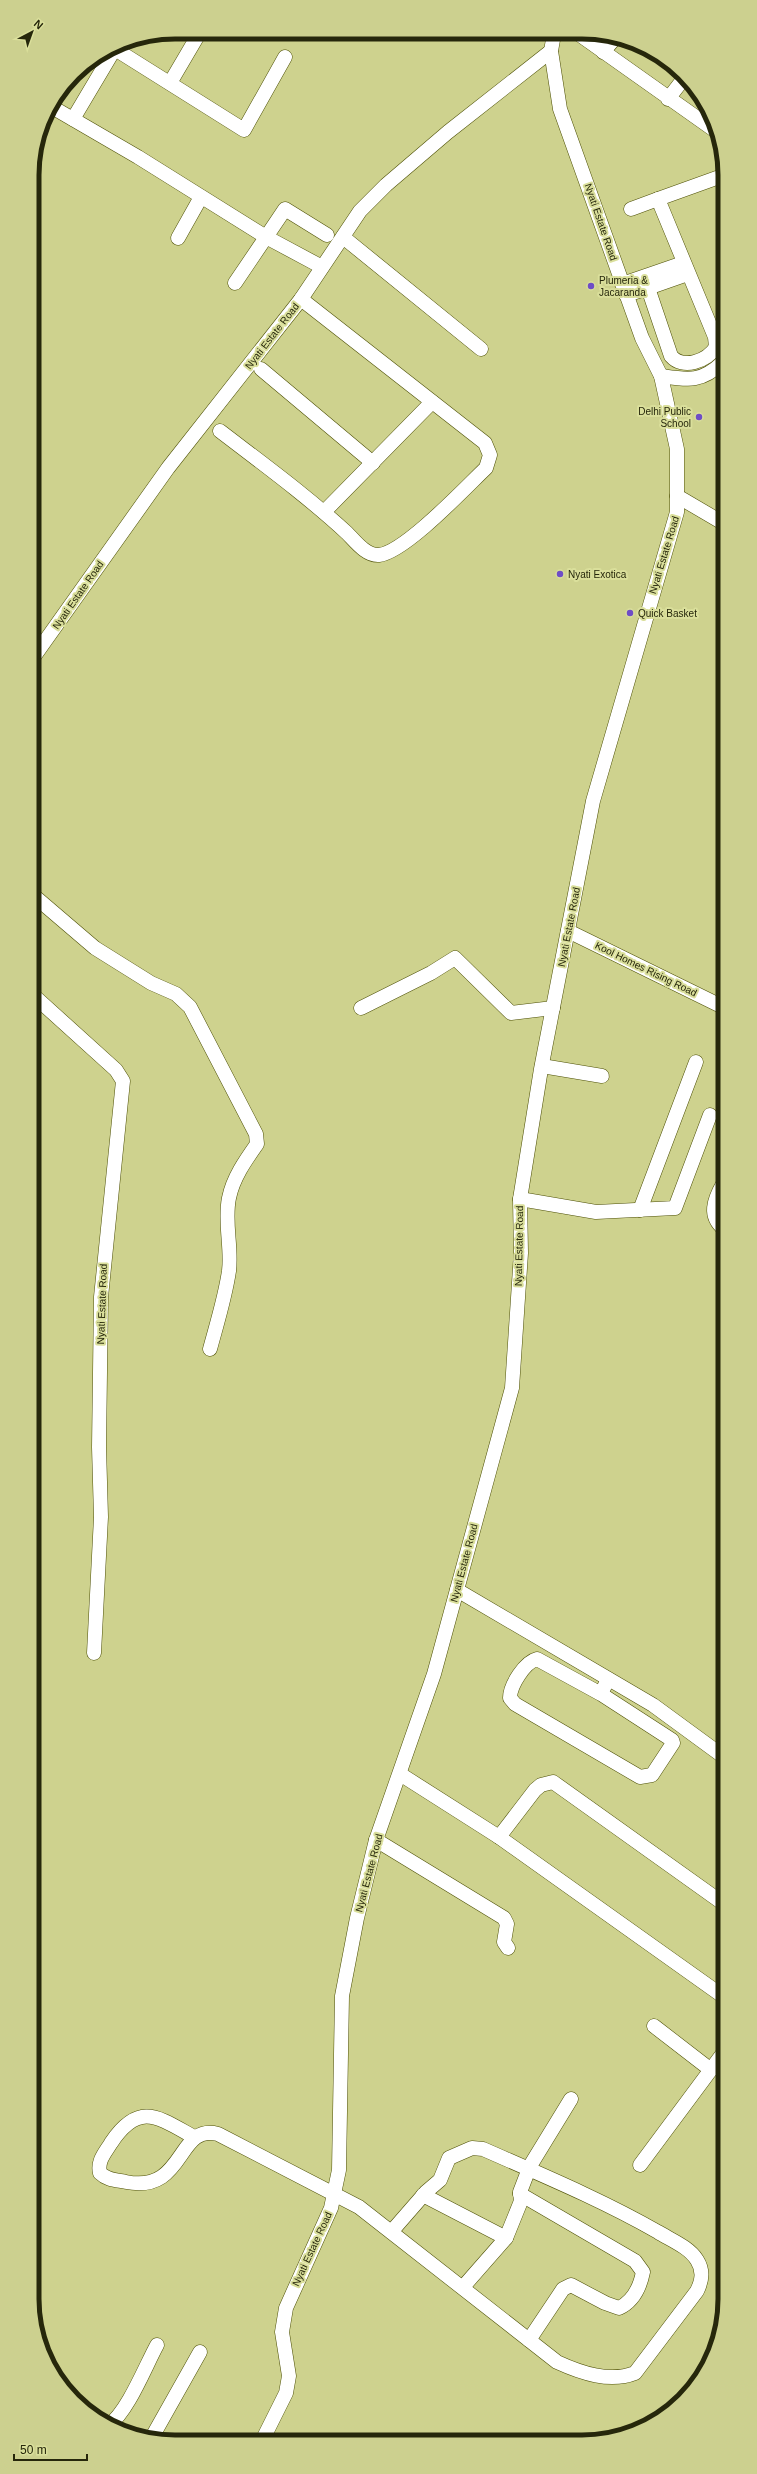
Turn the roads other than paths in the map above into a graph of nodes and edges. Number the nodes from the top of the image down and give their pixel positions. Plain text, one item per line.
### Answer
1 (196, 39) edge
2 (553, 39) edge
3 (585, 39) edge
4 (611, 43) edge
5 (121, 50) edge
6 (551, 51) junction
7 (603, 52) junction
8 (111, 55) edge
9 (286, 57) dead end
10 (681, 82) edge
11 (170, 83) junction
12 (668, 99) junction
13 (56, 109) edge
14 (73, 119) junction
15 (709, 127) edge
16 (718, 177) edge
17 (201, 197) junction
18 (658, 199) junction
19 (631, 209) dead end
20 (327, 235) dead end
21 (266, 237) junction
22 (343, 237) junction
23 (178, 238) dead end
24 (322, 267) junction
25 (686, 269) junction
26 (235, 283) dead end
27 (648, 288) junction
28 (624, 290) junction
29 (302, 299) junction
30 (481, 349) dead end
31 (718, 366) edge
32 (261, 368) dead end
33 (661, 376) junction
34 (432, 402) junction
35 (220, 431) dead end
36 (373, 463) junction
37 (677, 496) junction
38 (324, 512) junction
39 (718, 520) edge
40 (39, 650) edge
41 (39, 900) edge
42 (568, 931) junction
43 (39, 1000) edge
44 (718, 1005) edge
45 (361, 1008) dead end
46 (553, 1008) junction
47 (696, 1062) dead end
48 (542, 1066) junction
49 (602, 1076) dead end
50 (710, 1115) dead end
51 (718, 1198) edge
52 (520, 1199) junction
53 (640, 1210) junction
54 (718, 1220) edge
55 (210, 1349) dead end
56 (457, 1590) junction
57 (94, 1653) dead end
58 (608, 1679) junction
59 (600, 1694) junction
60 (718, 1753) edge
61 (400, 1774) junction
62 (499, 1837) junction
63 (376, 1840) junction
64 (718, 1900) edge
65 (508, 1948) dead end
66 (718, 1993) edge
67 (654, 2026) dead end
68 (718, 2060) edge
69 (711, 2070) junction
70 (571, 2099) dead end
71 (194, 2137) junction
72 (640, 2165) dead end
73 (529, 2170) junction
74 (334, 2194) junction
75 (520, 2194) junction
76 (423, 2195) junction
77 (392, 2231) junction
78 (506, 2238) junction
79 (463, 2287) junction
80 (529, 2340) junction
81 (157, 2345) dead end
82 (200, 2352) dead end
83 (115, 2421) edge
84 (154, 2433) edge
85 (265, 2435) edge

1 - 11 street
2 - 6 street, Nyati Estate Road
3 - 7 street
4 - 7 street
5 - 11 street
6 - 22 street, Nyati Estate Road
6 - 28 street, Nyati Estate Road
7 - 12 street
8 - 14 street
9 - 11 street
10 - 12 street
12 - 15 street
13 - 14 street
14 - 17 street
16 - 18 street
17 - 21 street
17 - 23 street
18 - 19 street
18 - 25 street
20 - 21 street
21 - 24 street
21 - 26 street
22 - 24 street, Nyati Estate Road
22 - 30 street
24 - 29 street, Nyati Estate Road
25 - 27 street
25 - 27 street
25 - 28 street
27 - 28 street
28 - 33 street, Nyati Estate Road
29 - 34 street
29 - 40 street, Nyati Estate Road
31 - 33 street
32 - 36 street
33 - 37 street, Nyati Estate Road
34 - 36 street
34 - 38 street
35 - 38 street
36 - 38 street
37 - 39 street
37 - 42 street, Nyati Estate Road
41 - 55 street
42 - 44 street, Kool Homes Rising Road
42 - 46 street, Nyati Estate Road
43 - 57 street, Nyati Estate Road
45 - 46 street
46 - 48 street, Nyati Estate Road
47 - 53 street
48 - 49 street
48 - 52 street, Nyati Estate Road
50 - 53 street
51 - 54 street
52 - 53 street
52 - 56 street, Nyati Estate Road
56 - 58 street
56 - 61 street, Nyati Estate Road
58 - 59 street
58 - 60 street
59 - 59 street
61 - 62 street
61 - 63 street, Nyati Estate Road
62 - 64 street
62 - 66 street
63 - 65 street
63 - 74 street, Nyati Estate Road
67 - 69 street
68 - 69 street
69 - 72 street
70 - 73 street
71 - 71 street
71 - 74 street
73 - 75 street
73 - 76 street
73 - 80 street
74 - 77 street
74 - 85 street, Nyati Estate Road
75 - 78 street
75 - 80 street
76 - 77 street
76 - 78 street
77 - 79 street
78 - 79 street
79 - 80 street
81 - 83 street
82 - 84 street

